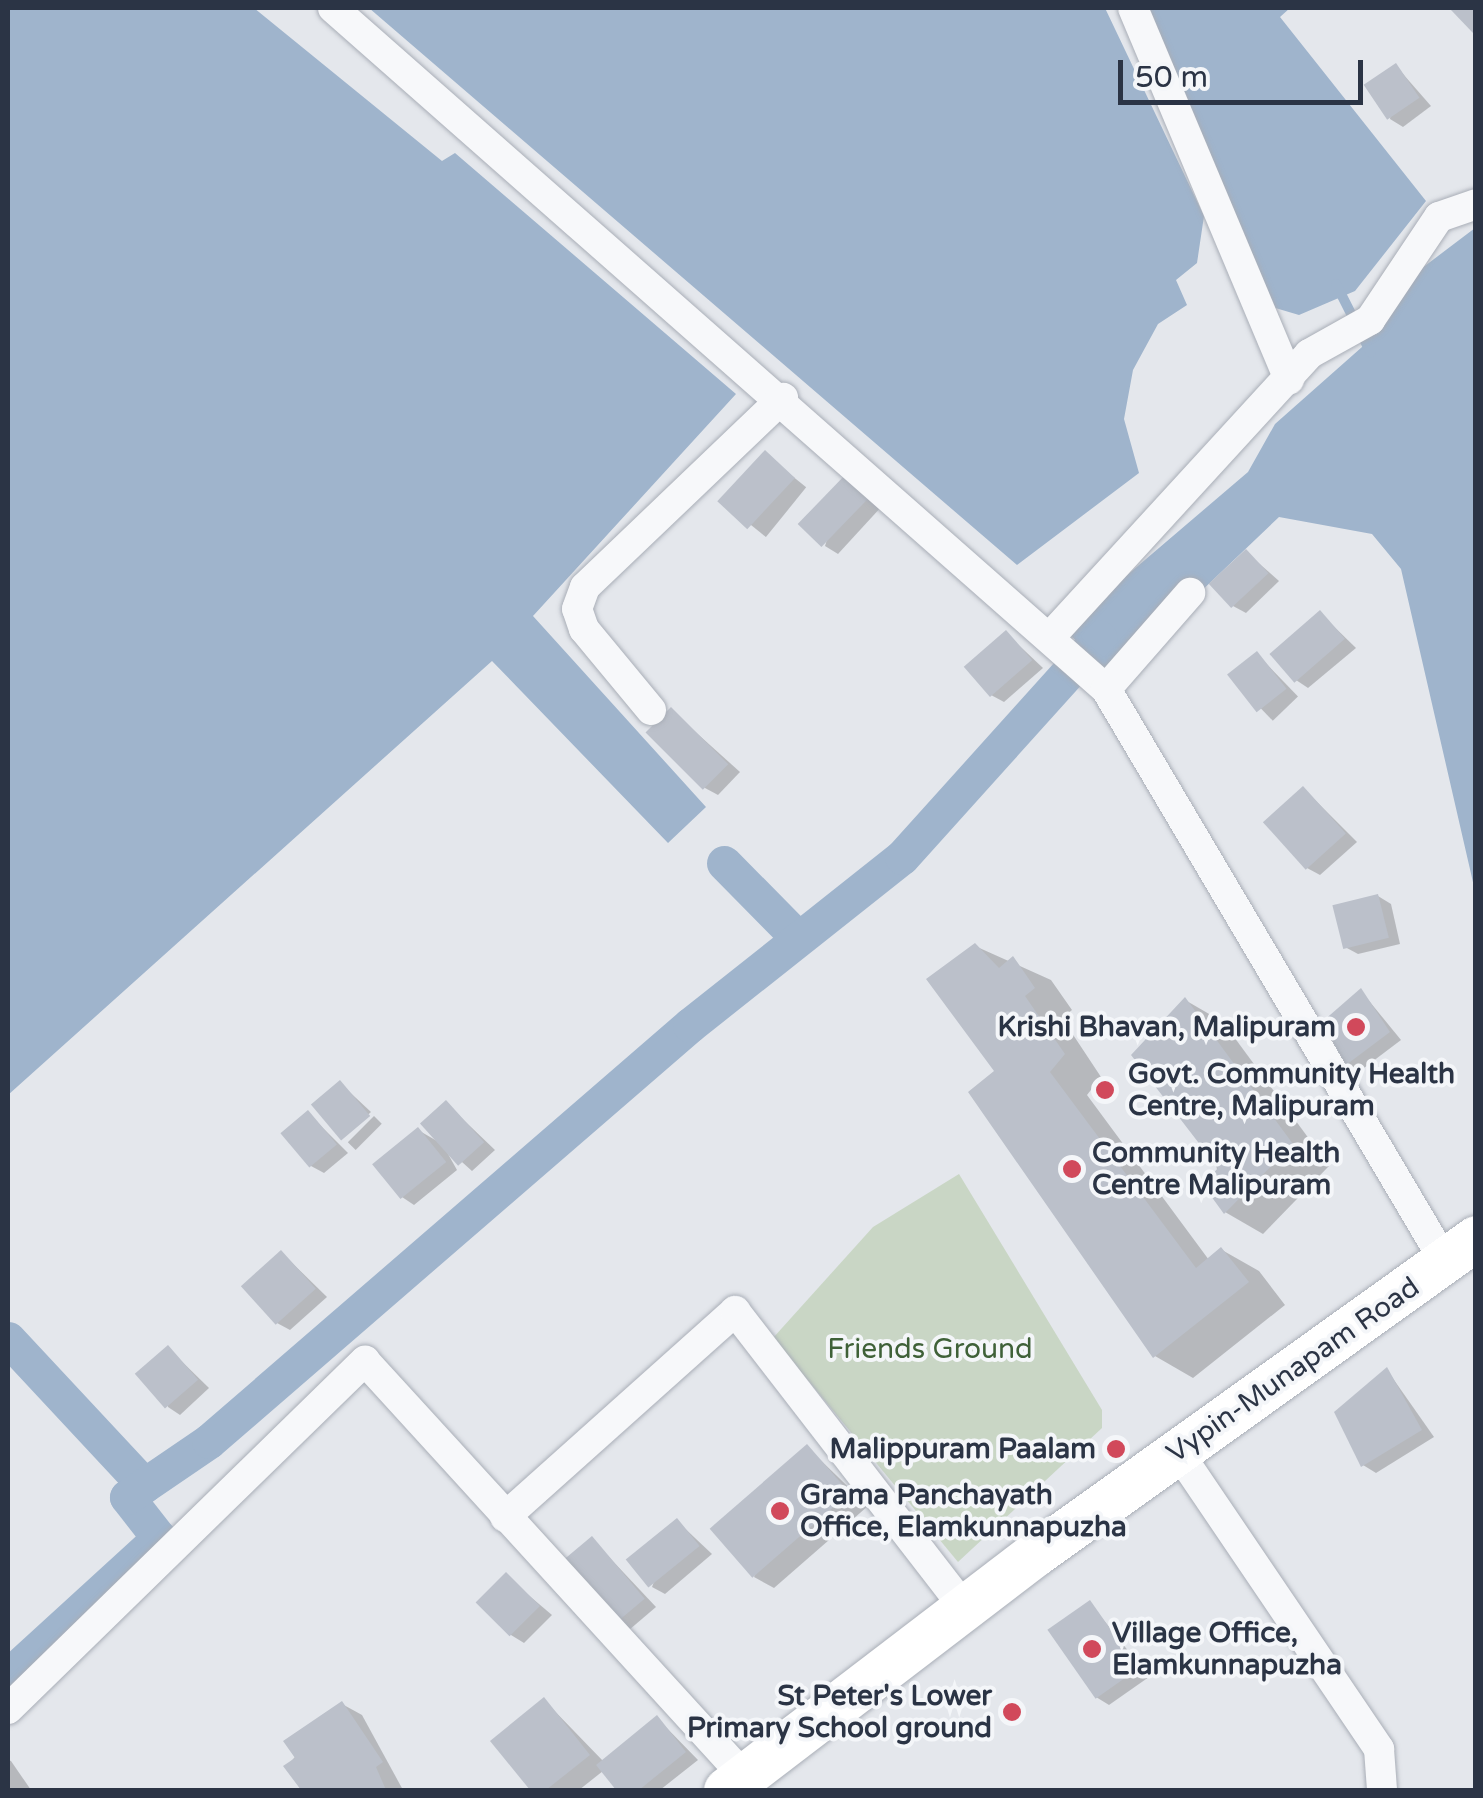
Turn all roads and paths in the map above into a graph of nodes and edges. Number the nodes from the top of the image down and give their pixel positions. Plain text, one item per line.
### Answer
1 (333, 8) edge
2 (1133, 8) edge
3 (1476, 204) edge
4 (1289, 380) junction
5 (783, 398) junction
6 (1190, 594) dead end
7 (1050, 637) junction
8 (1106, 689) junction
9 (651, 710) dead end
10 (1460, 1250) edge
11 (1178, 1452) junction
12 (505, 1517) junction
13 (966, 1610) junction
14 (8, 1709) edge
15 (735, 1784) edge
16 (1382, 1790) edge

1 - 5 street
2 - 4 street
3 - 4 street
4 - 7 street
5 - 7 street
5 - 9 street
6 - 8 street
7 - 8 street
8 - 10 street
10 - 11 main road, Vypin-Munapam Road
11 - 13 main road, Vypin-Munapam Road
11 - 16 street
12 - 13 street
12 - 14 street
12 - 15 street
13 - 15 main road, Vypin-Munapam Road

